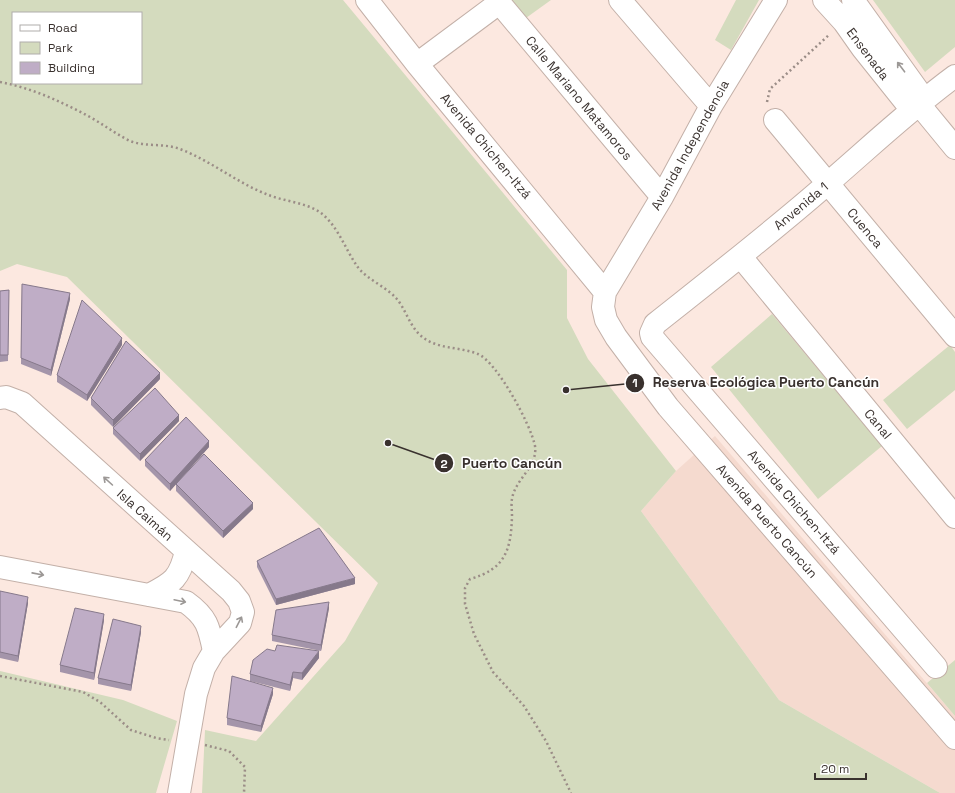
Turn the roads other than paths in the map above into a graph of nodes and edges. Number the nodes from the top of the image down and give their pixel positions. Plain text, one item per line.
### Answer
1 (367, 0) edge
2 (620, 0) edge
3 (776, 0) edge
4 (824, 0) edge
5 (853, 0) edge
6 (498, 2) edge
7 (417, 64) junction
8 (955, 76) edge
9 (918, 104) junction
10 (711, 106) junction
11 (775, 120) road end
12 (955, 148) edge
13 (827, 184) junction
14 (662, 197) junction
15 (741, 257) junction
16 (605, 292) junction
17 (955, 336) edge
18 (652, 337) joint
19 (0, 398) edge
20 (955, 517) edge
21 (186, 551) junction
22 (0, 567) edge
23 (149, 595) junction
24 (214, 651) junction
25 (936, 667) dead end
26 (955, 738) edge
27 (179, 793) edge

1 - 7 street, Avenida Chichen-Itzá
2 - 10 street
3 - 10 street, Avenida Independencia
4 - 9 street, Ensenada
9 -> 5 street, Ensenada
6 - 7 street
6 - 14 street, Calle Mariano Matamoros
7 - 16 street, Avenida Chichen-Itzá
8 - 9 street, Anvenida 1
9 - 12 street, Ensenada
9 - 13 street, Anvenida 1
10 - 14 street, Avenida Independencia
11 - 13 street, Cuenca
13 - 15 street, Anvenida 1
13 - 17 street, Cuenca
14 - 16 street, Avenida Independencia
15 - 18 street, Anvenida 1
15 - 20 street, Canal
16 - 26 street, Avenida Puerto Cancún
18 - 25 street, Avenida Chichen-Itzá
21 -> 19 street, Isla Caimán
21 - 23 street
24 -> 21 street, Isla Caimán
22 -> 23 street
23 -> 24 street
24 - 27 street, Isla Caimán

